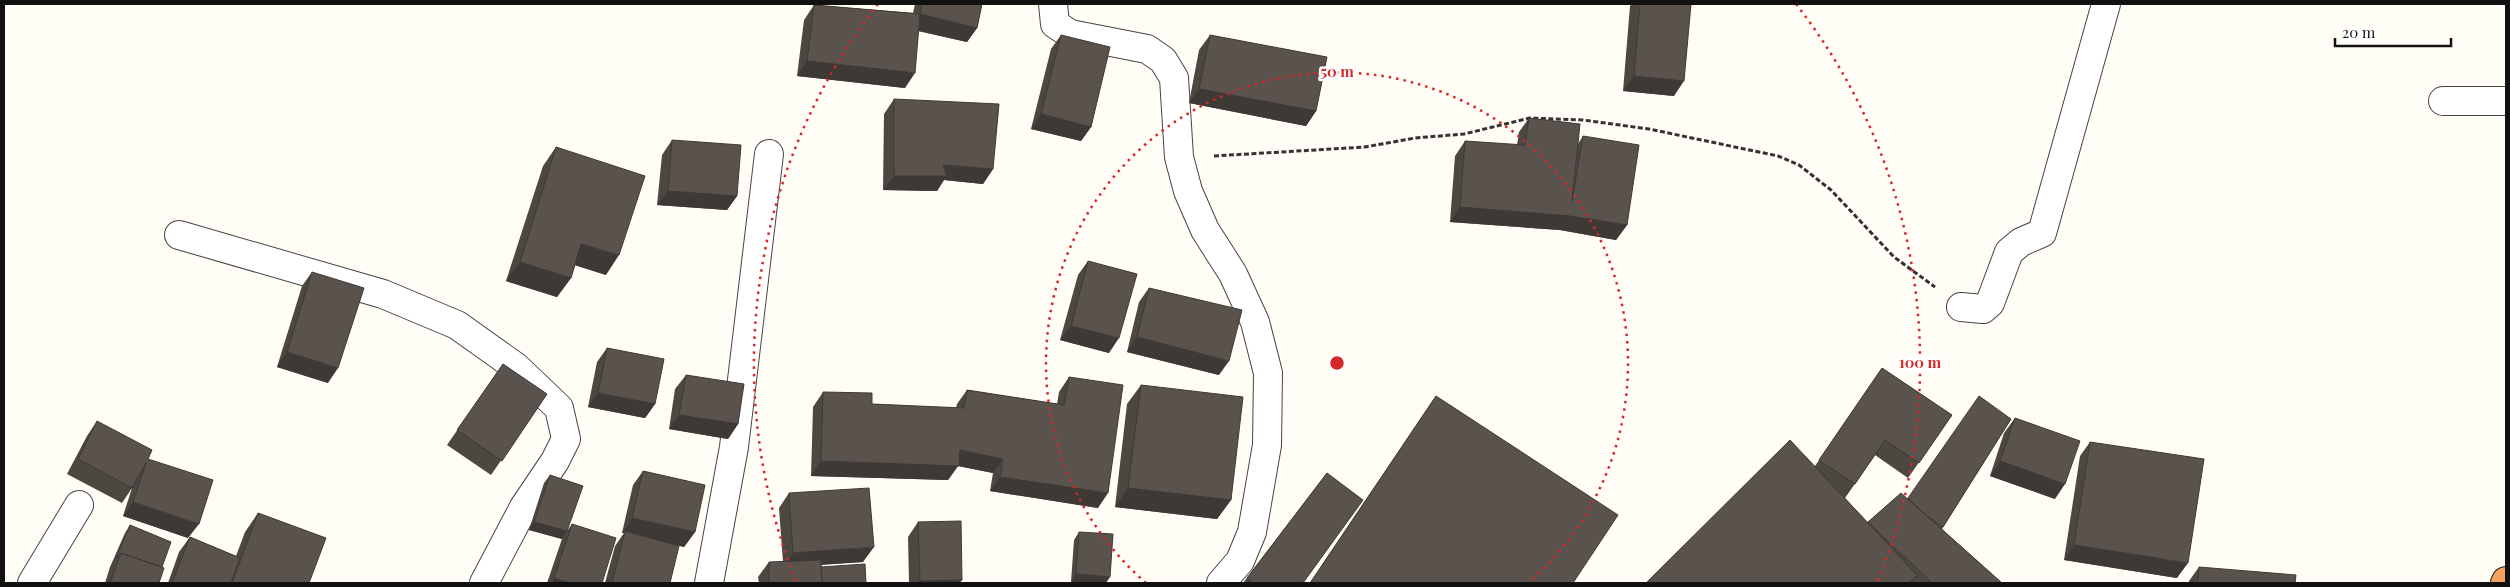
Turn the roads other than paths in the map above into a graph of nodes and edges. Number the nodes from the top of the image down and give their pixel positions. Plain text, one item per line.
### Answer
1 (1053, 4) edge
2 (2106, 4) edge
3 (2443, 101) dead end
4 (2506, 101) edge
5 (769, 154) dead end
6 (179, 235) dead end
7 (1961, 307) road end
8 (79, 505) dead end
9 (32, 583) edge
10 (484, 583) edge
11 (710, 583) edge
12 (1221, 583) edge

1 - 12 street
2 - 7 street
3 - 4 street
5 - 11 street
6 - 10 street
8 - 9 street

